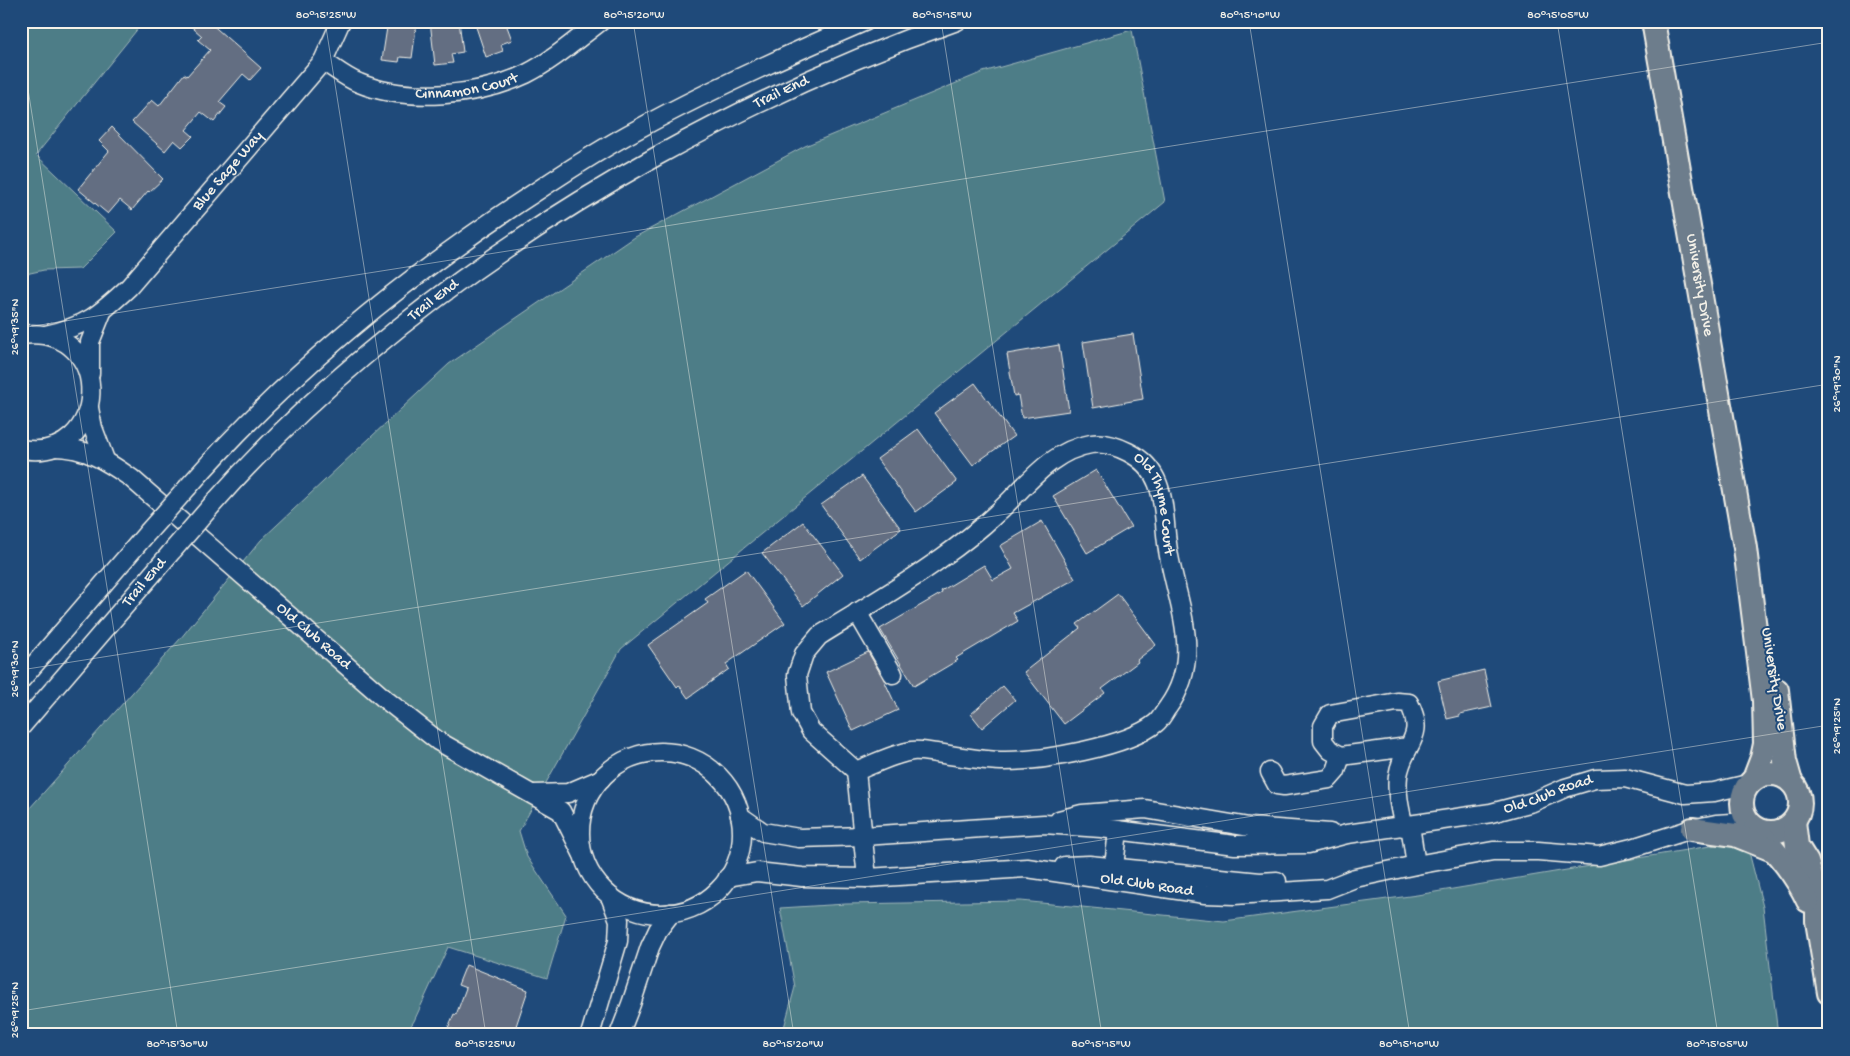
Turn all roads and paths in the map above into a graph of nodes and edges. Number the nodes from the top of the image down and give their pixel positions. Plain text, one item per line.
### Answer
1 (341, 21) edge
2 (602, 21) edge
3 (866, 21) edge
4 (956, 21) edge
5 (1653, 21) edge
6 (323, 61) junction
7 (102, 312) junction
8 (21, 335) edge
9 (45, 335) junction
10 (90, 380) junction
11 (90, 408) junction
12 (54, 447) junction
13 (21, 449) edge
14 (105, 460) junction
15 (1745, 548) junction
16 (857, 612) junction
17 (893, 674) dead end
18 (21, 680) edge
19 (21, 727) edge
20 (1408, 747) junction
21 (1341, 756) junction
22 (856, 771) junction
23 (1270, 772) dead end
24 (601, 779) junction
25 (1751, 782) junction
26 (1791, 782) junction
27 (534, 794) junction
28 (740, 816) junction
29 (1794, 821) junction
30 (1044, 824) junction
31 (1752, 825) junction
32 (1407, 826) junction
33 (1692, 829) junction
34 (1118, 830) junction
35 (1347, 834) junction
36 (864, 836) junction
37 (1775, 852) junction
38 (582, 853) junction
39 (1416, 865) junction
40 (1027, 868) junction
41 (1114, 868) junction
42 (728, 877) junction
43 (867, 878) junction
44 (1355, 878) junction
45 (610, 896) junction
46 (671, 913) junction
47 (1817, 921) junction
48 (1829, 993) edge
49 (592, 1034) edge
50 (619, 1035) edge

1 - 6 street, Blue Sage Way
2 - 6 street, Cinnamon Court
3 - 18 street, Trail End, bridge
4 - 19 street, Trail End, bridge
5 - 15 main road, University Drive
6 - 7 street, Blue Sage Way
7 - 9 street, Blue Sage Way
7 - 10 street, Blue Sage Way
8 - 9 street
9 - 10 street
10 - 11 street, Blue Sage Way
11 - 12 street
11 - 14 street
12 - 13 street
12 - 14 street, Old Club Road
14 - 27 street, Old Club Road
15 - 25 main road, University Drive
15 - 26 main road, University Drive
16 - 17 street
16 - 22 street, Old Thyme Court
16 - 22 street, Old Thyme Court
20 - 21 street
20 - 21 street
20 - 32 street
21 - 23 street
22 - 36 street
24 - 27 street
24 - 28 street
24 - 38 street
25 - 26 main road
25 - 31 main road
25 - 32 street, Old Club Road
26 - 29 main road
27 - 38 street, Old Club Road
28 - 36 street, Old Club Road
28 - 42 street
29 - 31 main road
29 - 47 main road
30 - 34 street, Old Club Road
30 - 35 street, Old Club Road
30 - 36 street, Old Club Road
31 - 33 street, Old Club Road
31 - 37 main road
32 - 35 street, Old Club Road
32 - 39 street
33 - 37 main road
33 - 39 street, Old Club Road
34 - 35 street, Old Club Road
34 - 41 street
36 - 43 street
37 - 47 main road
38 - 45 street
39 - 44 street, Old Club Road
40 - 41 street, Old Club Road
40 - 43 street, Old Club Road
40 - 44 street, Old Club Road
41 - 44 street, Old Club Road
42 - 43 street, Old Club Road
42 - 46 street
45 - 46 street
45 - 49 street
46 - 50 street
47 - 48 main road

